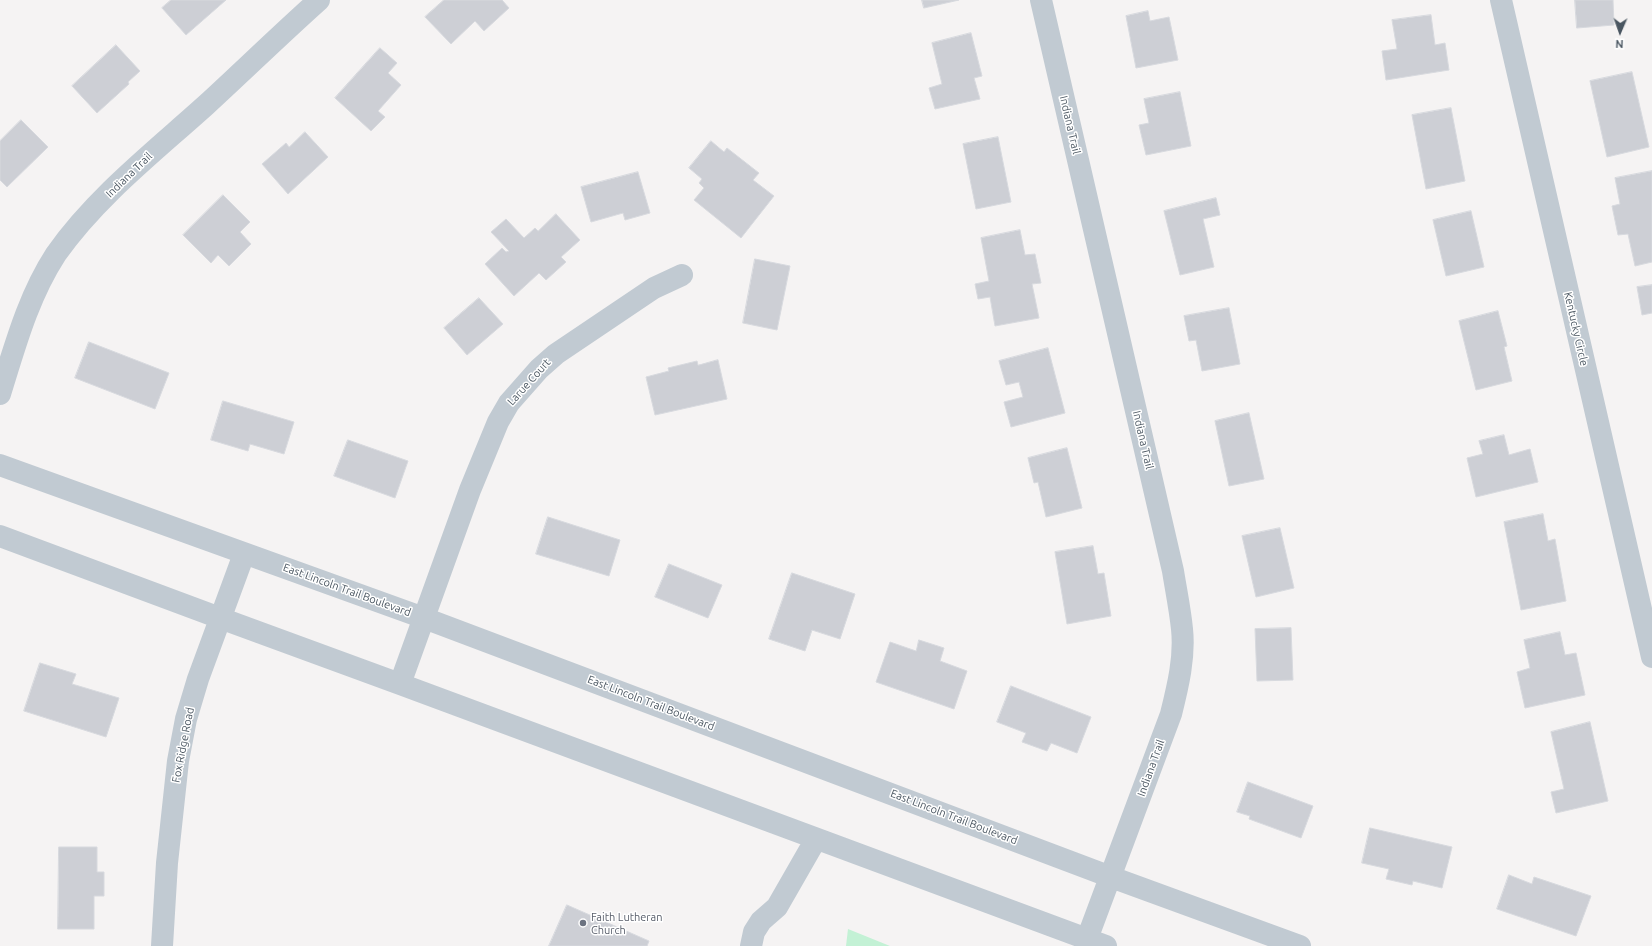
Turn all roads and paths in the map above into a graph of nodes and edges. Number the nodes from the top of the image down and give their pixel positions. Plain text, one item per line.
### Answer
1 (320, 0) edge
2 (1041, 0) edge
3 (1500, 0) edge
4 (682, 274) dead end
5 (0, 394) edge
6 (0, 465) edge
7 (0, 536) edge
8 (244, 554) junction
9 (220, 618) junction
10 (424, 618) junction
11 (1652, 657) edge
12 (400, 684) junction
13 (816, 839) junction
14 (1111, 877) junction
15 (1097, 943) edge
16 (162, 946) edge
17 (751, 946) edge
18 (1300, 946) edge

1 - 5 street, Indiana Trail
2 - 14 street, Indiana Trail
3 - 11 street, Kentucky Circle
4 - 10 street, Larue Court
6 - 8 street, East Lincoln Trail Boulevard
7 - 9 street
8 - 9 street, Fox Ridge Road
8 - 10 street, East Lincoln Trail Boulevard
9 - 12 street
9 - 16 street, Fox Ridge Road
10 - 12 street, Larue Court
10 - 14 street, East Lincoln Trail Boulevard
12 - 13 street
13 - 15 street
13 - 17 street
14 - 15 street, Indiana Trail
14 - 18 street, East Lincoln Trail Boulevard

